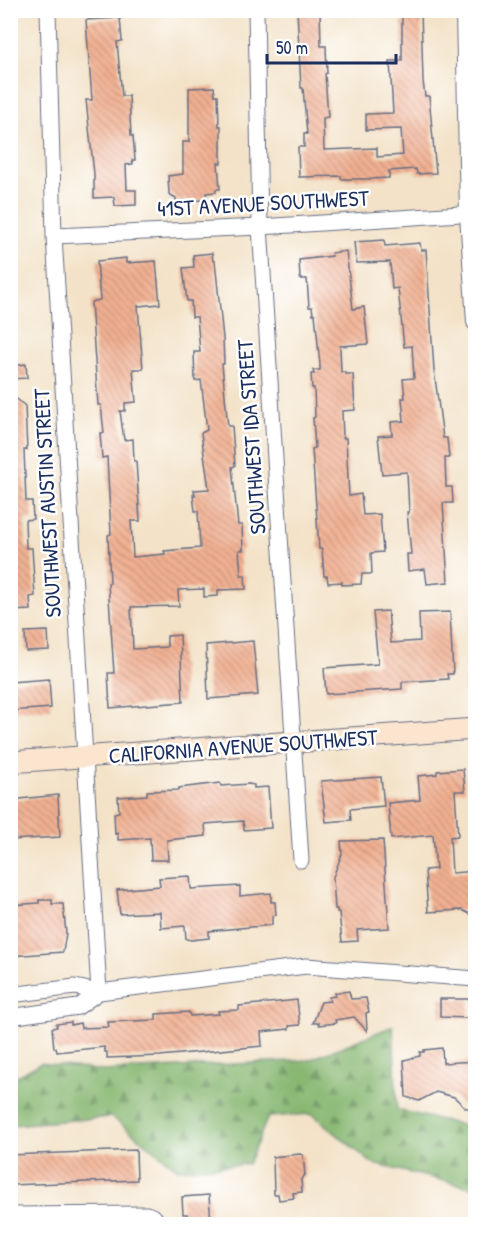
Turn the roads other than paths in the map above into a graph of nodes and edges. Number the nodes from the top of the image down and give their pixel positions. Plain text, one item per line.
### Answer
1 (48, 10) edge
2 (256, 10) edge
3 (465, 10) edge
4 (472, 213) edge
5 (260, 227) junction
6 (54, 236) junction
7 (476, 322) edge
8 (476, 729) edge
9 (293, 742) junction
10 (85, 757) junction
11 (10, 762) edge
12 (301, 860) dead end
13 (476, 979) edge
14 (99, 992) junction
15 (10, 995) edge
16 (10, 1017) edge
17 (10, 1215) edge
18 (156, 1221) edge

1 - 6 street, SOUTHWEST AUSTIN STREET
2 - 5 street, SOUTHWEST IDA STREET
3 - 4 street
4 - 5 street, 41ST AVENUE SOUTHWEST
4 - 7 street
5 - 6 street, 41ST AVENUE SOUTHWEST
5 - 9 street, SOUTHWEST IDA STREET
6 - 10 street, SOUTHWEST AUSTIN STREET
8 - 9 main road, CALIFORNIA AVENUE SOUTHWEST
9 - 10 main road, CALIFORNIA AVENUE SOUTHWEST
9 - 12 street, SOUTHWEST IDA STREET
10 - 11 main road, CALIFORNIA AVENUE SOUTHWEST
10 - 14 street, SOUTHWEST AUSTIN STREET
13 - 14 street
14 - 15 street
14 - 16 street
17 - 18 street

